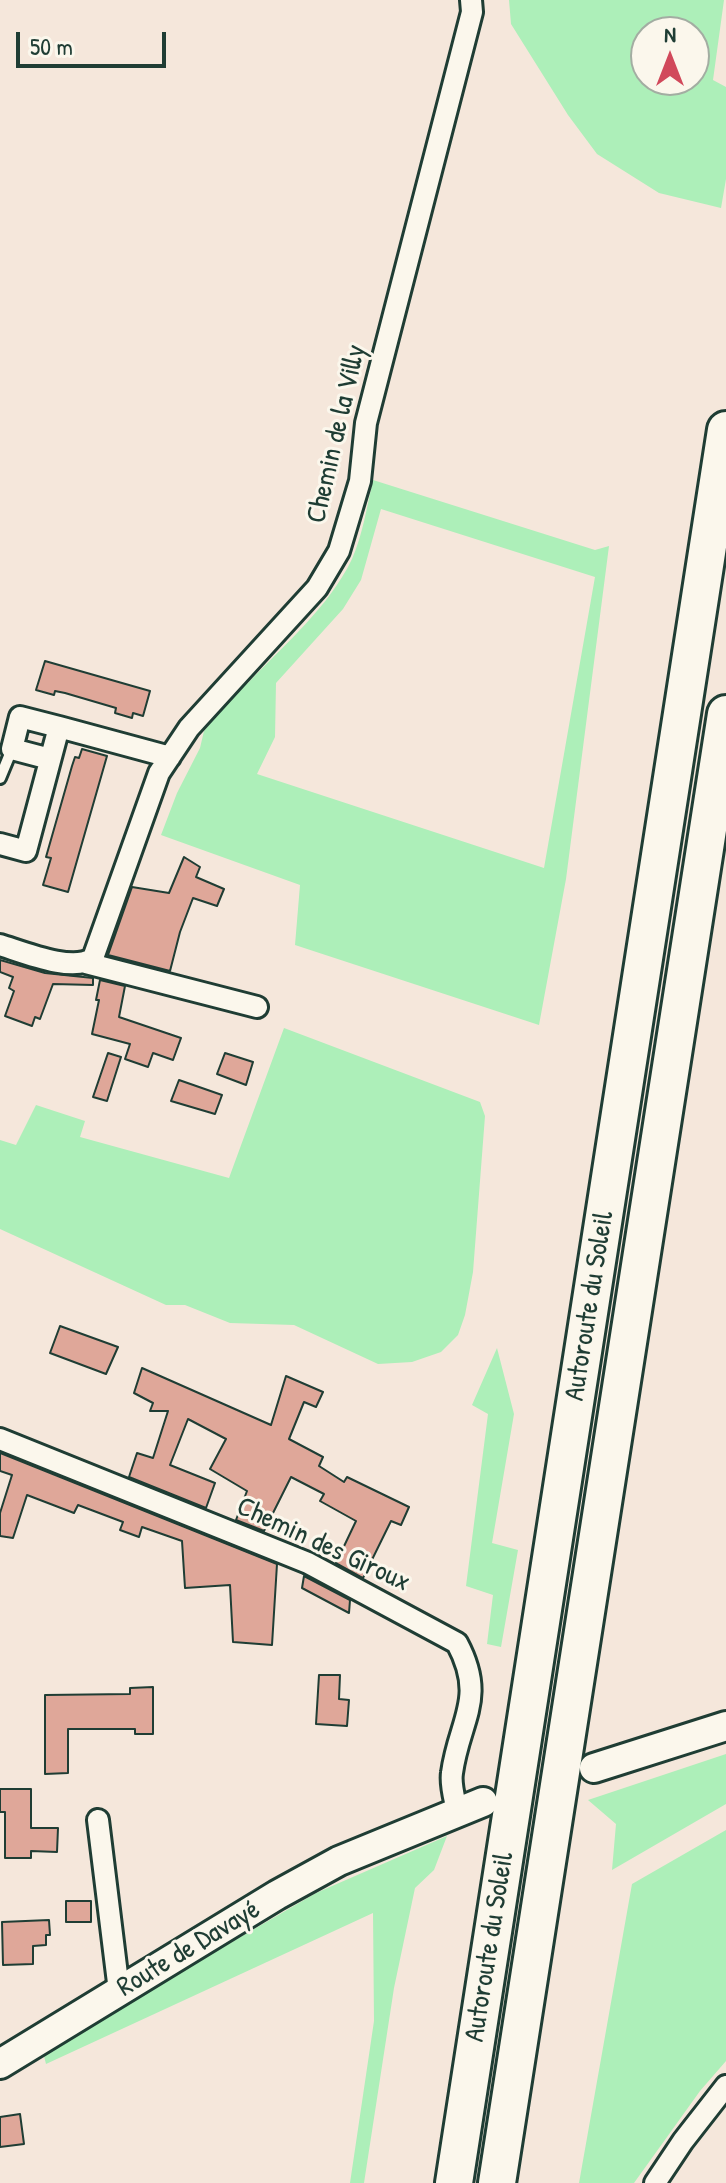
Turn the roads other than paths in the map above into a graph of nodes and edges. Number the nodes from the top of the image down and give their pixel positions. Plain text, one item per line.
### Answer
1 (471, 0) edge
2 (726, 430) edge
3 (726, 714) edge
4 (59, 727) junction
5 (12, 749) junction
6 (170, 757) junction
7 (50, 759) junction
8 (0, 778) edge
9 (0, 844) edge
10 (0, 945) edge
11 (86, 963) junction
12 (257, 1007) dead end
13 (0, 1439) edge
14 (726, 1726) edge
15 (594, 1768) dead end
16 (470, 1806) joint
17 (98, 1820) dead end
18 (119, 1991) junction
19 (0, 2064) edge
20 (726, 2086) edge
21 (454, 2183) edge
22 (497, 2183) edge
23 (655, 2183) edge

1 - 6 street, Chemin de la Villy
2 - 21 highway, Autoroute du Soleil
3 - 22 highway, Autoroute du Soleil
4 - 5 street
4 - 6 street
4 - 7 street
5 - 7 street
5 - 8 lane
6 - 11 street, Chemin de la Villy
7 - 9 street
10 - 11 street
11 - 12 street
13 - 16 street, Chemin des Giroux
14 - 15 street
16 - 18 street, Route de Davayé
17 - 18 street
18 - 19 street, Route de Davayé
20 - 23 street

